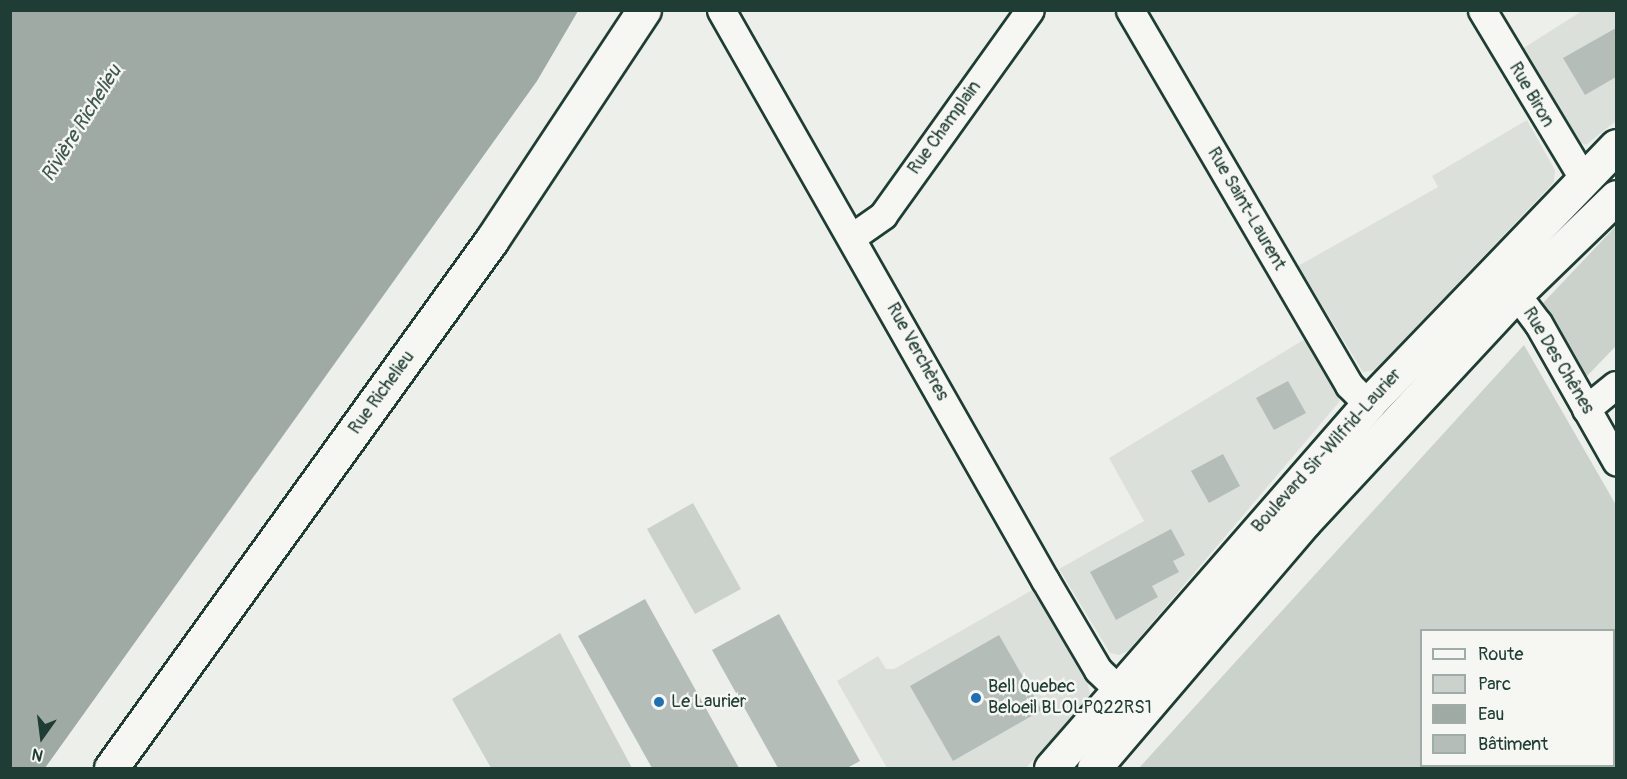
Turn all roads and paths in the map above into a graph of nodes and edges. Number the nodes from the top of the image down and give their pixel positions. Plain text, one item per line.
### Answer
1 (644, 10) edge
2 (721, 10) edge
3 (1030, 10) edge
4 (1130, 10) edge
5 (1482, 10) edge
6 (1617, 146) edge
7 (1583, 178) junction
8 (1617, 197) edge
9 (852, 237) junction
10 (1516, 294) junction
11 (1617, 385) edge
12 (1368, 404) junction
13 (1586, 409) junction
14 (1617, 461) edge
15 (1118, 689) junction
16 (111, 768) edge
17 (1051, 768) edge
18 (1095, 768) edge

1 - 16 main road, Rue Richelieu
2 - 9 street, Rue Verchères
3 - 9 street, Rue Champlain
4 - 12 street, Rue Saint-Laurent
5 - 7 street, Rue Biron
6 - 7 main road, Boulevard Sir-Wilfrid-Laurier
7 - 12 main road, Boulevard Sir-Wilfrid-Laurier
8 - 10 main road, Boulevard Sir-Wilfrid-Laurier
9 - 15 street, Rue Verchères
10 - 13 street, Rue Des Chênes
10 - 18 main road, Boulevard Sir-Wilfrid-Laurier
11 - 13 street
12 - 15 main road, Boulevard Sir-Wilfrid-Laurier
13 - 14 street, Rue Des Chênes
15 - 17 main road, Boulevard Sir-Wilfrid-Laurier

